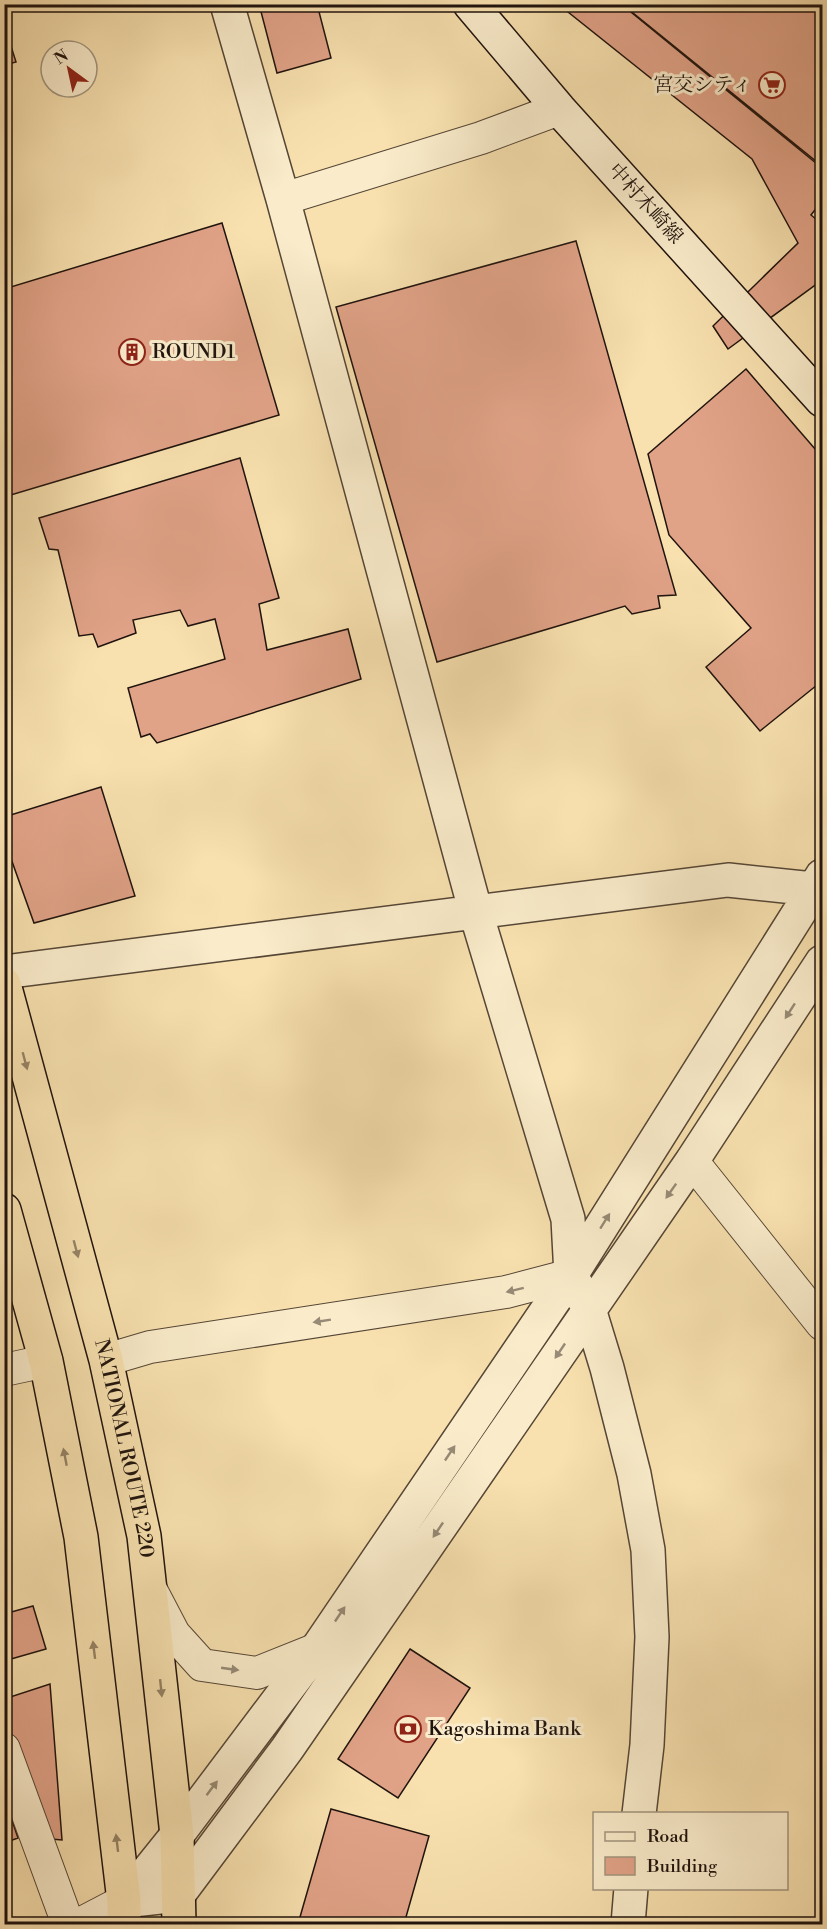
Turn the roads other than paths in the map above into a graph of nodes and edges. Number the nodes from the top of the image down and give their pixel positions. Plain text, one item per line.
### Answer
1 (227, 4) edge
2 (470, 4) edge
3 (560, 109) junction
4 (283, 199) junction
5 (822, 400) edge
6 (818, 882) edge
7 (476, 913) junction
8 (822, 962) edge
9 (4, 972) edge
10 (4, 984) edge
11 (692, 1161) junction
12 (4, 1210) edge
13 (571, 1275) junction
14 (589, 1309) junction
15 (822, 1324) edge
16 (106, 1360) junction
17 (46, 1361) junction
18 (4, 1370) edge
19 (150, 1588) junction
20 (317, 1649) junction
21 (4, 1749) edge
22 (639, 1812) edge
23 (177, 1835) junction
24 (631, 1890) edge
25 (178, 1910) edge
26 (124, 1913) edge
27 (68, 1924) edge
28 (80, 1924) edge
29 (628, 1924) edge

1 - 4 street
2 - 3 street, 中村木崎線
3 - 4 street
3 - 5 street, 中村木崎線
4 - 7 street
6 - 7 street
13 -> 6 street
7 - 9 street
7 - 13 street
8 -> 11 street
10 -> 16 highway, NATIONAL ROUTE 220
11 -> 14 street
11 - 15 street
12 - 17 highway
13 - 14 street
13 -> 16 street
20 -> 13 street
14 - 22 street
14 -> 25 street
16 - 19 highway, NATIONAL ROUTE 220
17 - 18 street
26 -> 17 highway
19 -> 20 street
19 -> 23 highway, NATIONAL ROUTE 220
23 -> 20 street
21 - 27 street
23 - 25 highway, NATIONAL ROUTE 220
23 - 26 street
24 - 29 street
25 - 26 street
26 - 28 street

